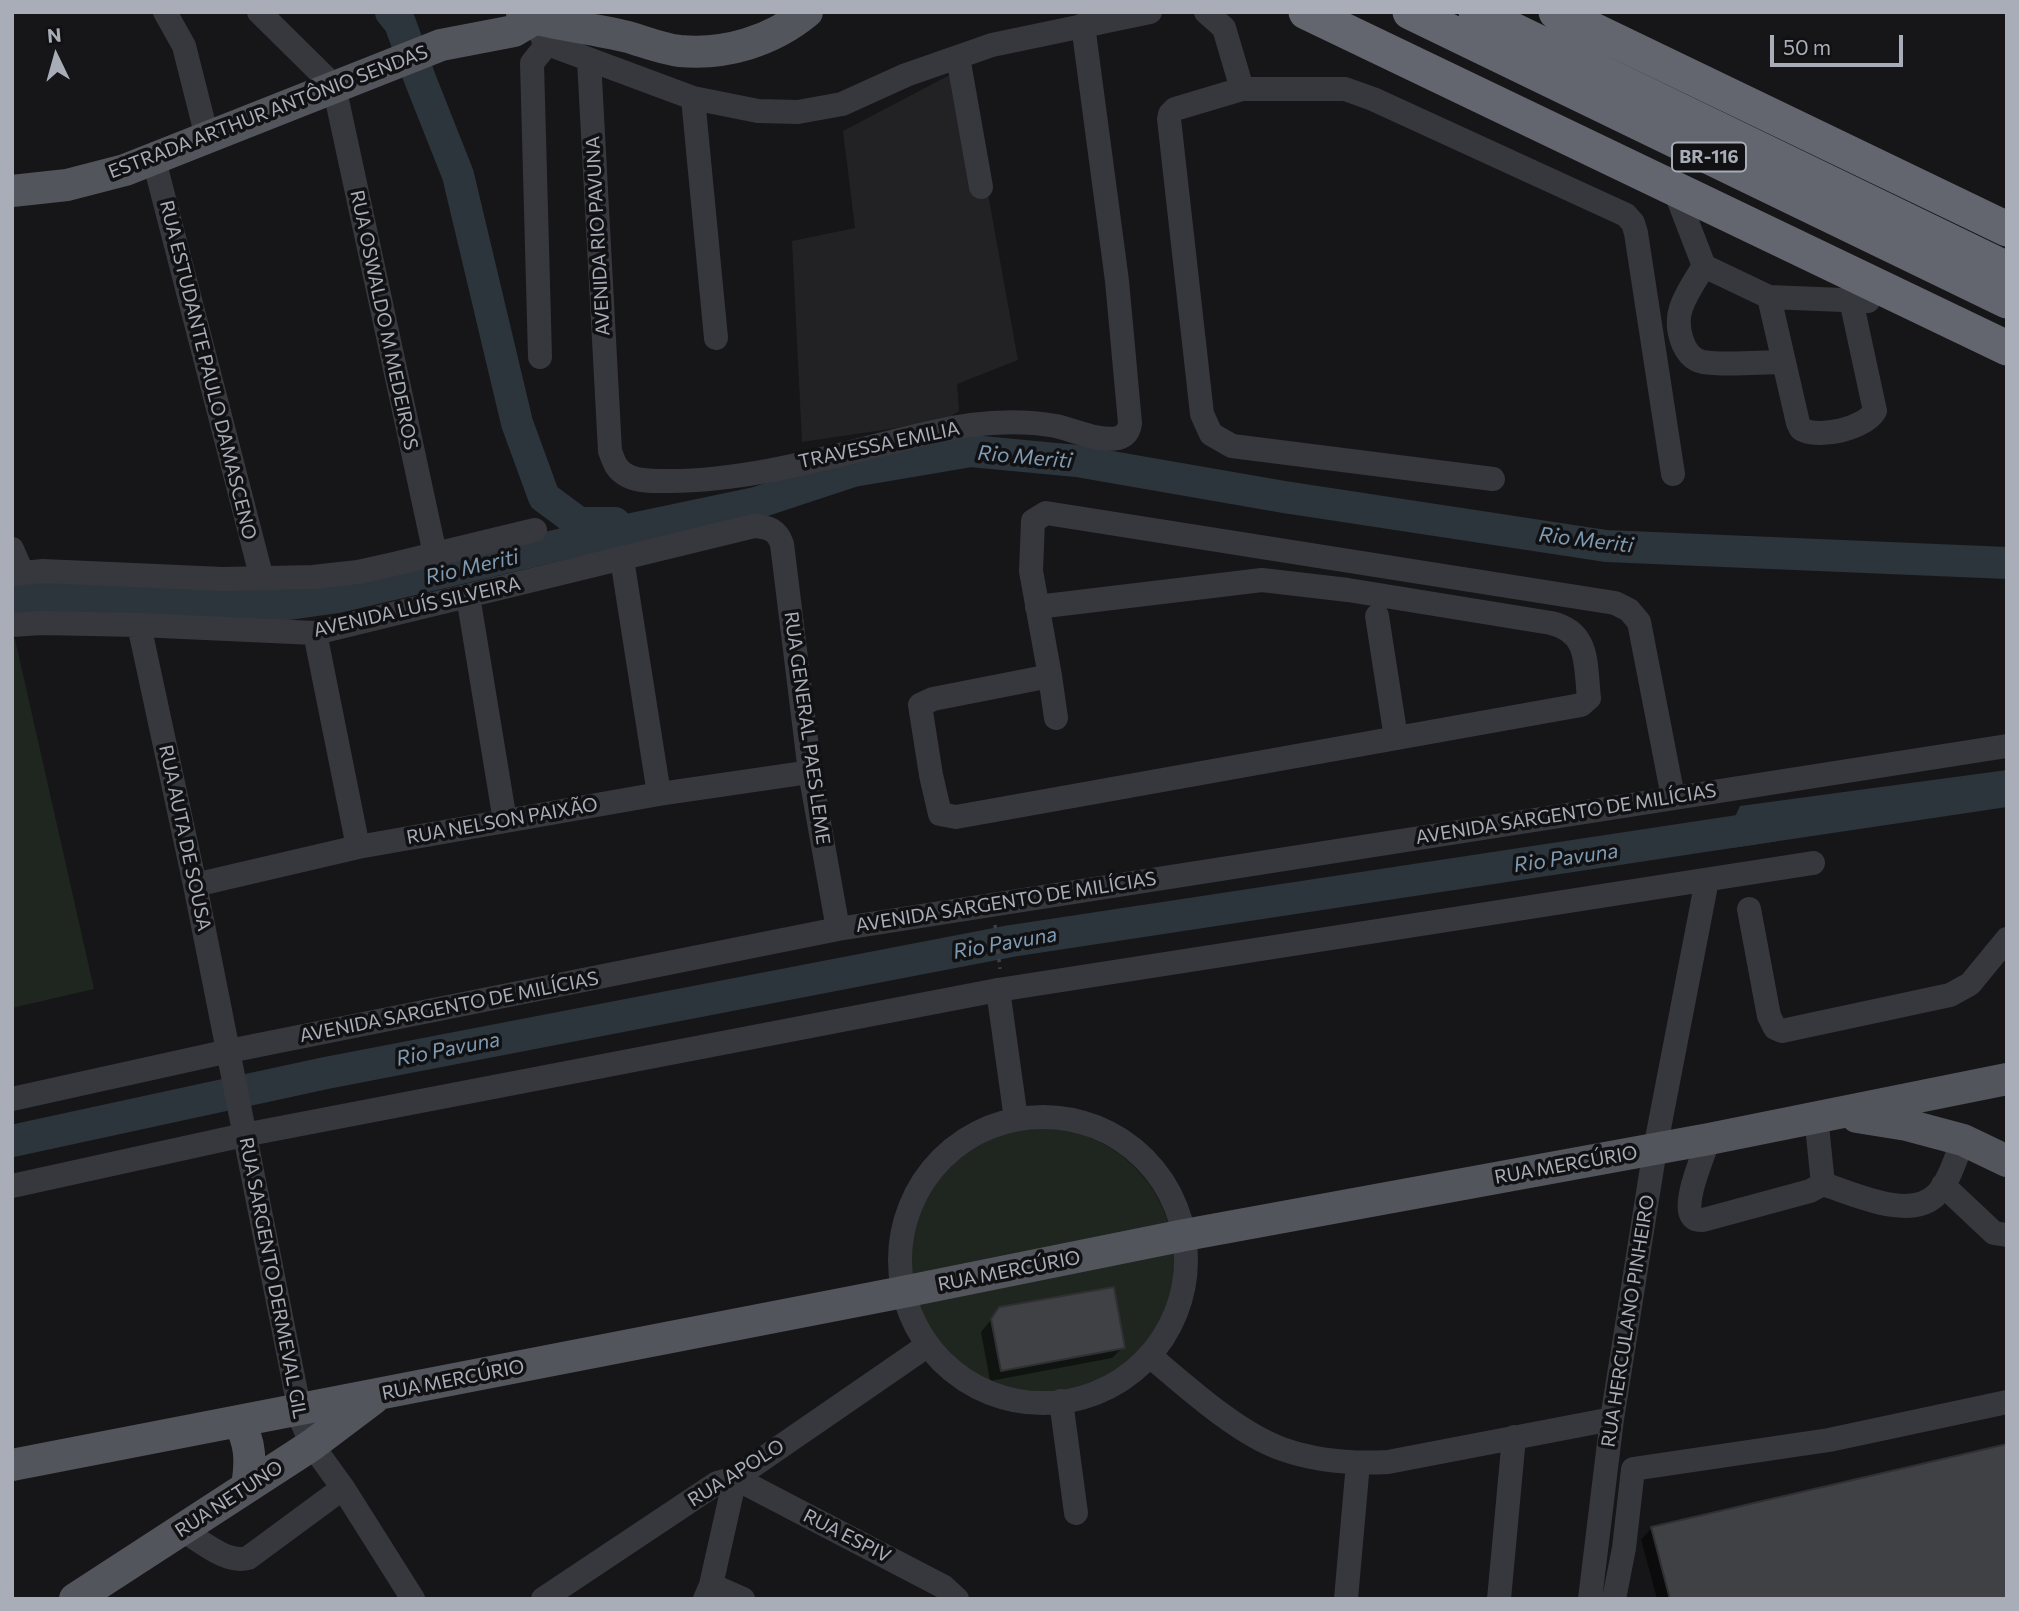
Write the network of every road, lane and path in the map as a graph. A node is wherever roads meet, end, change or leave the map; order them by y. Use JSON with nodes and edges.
{"nodes":[{"id":1,"x":165,"y":12,"type":"edge"},
{"id":2,"x":259,"y":12,"type":"edge"},
{"id":3,"x":496,"y":12,"type":"edge"},
{"id":4,"x":586,"y":12,"type":"edge"},
{"id":5,"x":807,"y":12,"type":"edge"},
{"id":6,"x":1150,"y":12,"type":"edge"},
{"id":7,"x":1206,"y":12,"type":"edge"},
{"id":8,"x":1306,"y":12,"type":"edge"},
{"id":9,"x":1348,"y":12,"type":"edge"},
{"id":10,"x":1410,"y":12,"type":"edge"},
{"id":11,"x":1476,"y":12,"type":"edge"},
{"id":12,"x":1556,"y":12,"type":"edge"},
{"id":13,"x":1594,"y":12,"type":"edge"},
{"id":14,"x":538,"y":21,"type":"edge"},
{"id":15,"x":1083,"y":25,"type":"junction"},
{"id":16,"x":628,"y":37,"type":"junction"},
{"id":17,"x":434,"y":48,"type":"junction"},
{"id":18,"x":958,"y":57,"type":"junction"},
{"id":19,"x":589,"y":60,"type":"junction"},
{"id":20,"x":1707,"y":83,"type":"junction"},
{"id":21,"x":334,"y":86,"type":"junction"},
{"id":22,"x":1241,"y":89,"type":"junction"},
{"id":23,"x":693,"y":98,"type":"junction"},
{"id":24,"x":207,"y":137,"type":"junction"},
{"id":25,"x":1612,"y":159,"type":"junction"},
{"id":26,"x":154,"y":160,"type":"junction"},
{"id":27,"x":981,"y":187,"type":"dead end"},
{"id":28,"x":1674,"y":188,"type":"junction"},
{"id":29,"x":12,"y":191,"type":"edge"},
{"id":30,"x":2007,"y":229,"type":"edge"},
{"id":31,"x":1704,"y":266,"type":"junction"},
{"id":32,"x":2007,"y":269,"type":"edge"},
{"id":33,"x":1769,"y":297,"type":"junction"},
{"id":34,"x":1851,"y":300,"type":"junction"},
{"id":35,"x":2007,"y":301,"type":"edge"},
{"id":36,"x":1914,"y":303,"type":"junction"},
{"id":37,"x":716,"y":338,"type":"dead end"},
{"id":38,"x":2007,"y":348,"type":"edge"},
{"id":39,"x":540,"y":357,"type":"dead end"},
{"id":40,"x":1784,"y":362,"type":"junction"},
{"id":41,"x":607,"y":411,"type":"joint"},
{"id":42,"x":1673,"y":474,"type":"dead end"},
{"id":43,"x":1493,"y":479,"type":"dead end"},
{"id":44,"x":772,"y":529,"type":"joint"},
{"id":45,"x":536,"y":530,"type":"dead end"},
{"id":46,"x":12,"y":549,"type":"edge"},
{"id":47,"x":435,"y":554,"type":"junction"},
{"id":48,"x":622,"y":559,"type":"junction"},
{"id":49,"x":17,"y":573,"type":"edge"},
{"id":50,"x":261,"y":579,"type":"junction"},
{"id":51,"x":468,"y":596,"type":"junction"},
{"id":52,"x":1037,"y":607,"type":"junction"},
{"id":53,"x":1377,"y":616,"type":"dead end"},
{"id":54,"x":12,"y":625,"type":"edge"},
{"id":55,"x":139,"y":625,"type":"junction"},
{"id":56,"x":315,"y":633,"type":"junction"},
{"id":57,"x":1050,"y":676,"type":"junction"},
{"id":58,"x":1056,"y":718,"type":"dead end"},
{"id":59,"x":1396,"y":738,"type":"junction"},
{"id":60,"x":2007,"y":746,"type":"edge"},
{"id":61,"x":810,"y":772,"type":"junction"},
{"id":62,"x":659,"y":794,"type":"junction"},
{"id":63,"x":1673,"y":797,"type":"junction"},
{"id":64,"x":505,"y":821,"type":"junction"},
{"id":65,"x":358,"y":847,"type":"junction"},
{"id":66,"x":1813,"y":863,"type":"dead end"},
{"id":67,"x":1707,"y":880,"type":"junction"},
{"id":68,"x":195,"y":885,"type":"junction"},
{"id":69,"x":1749,"y":909,"type":"dead end"},
{"id":70,"x":995,"y":918,"type":"dead end"},
{"id":71,"x":838,"y":929,"type":"junction"},
{"id":72,"x":2007,"y":939,"type":"edge"},
{"id":73,"x":993,"y":981,"type":"junction"},
{"id":74,"x":230,"y":1059,"type":"junction"},
{"id":75,"x":1993,"y":1081,"type":"edge"},
{"id":76,"x":12,"y":1099,"type":"edge"},
{"id":77,"x":1824,"y":1114,"type":"junction"},
{"id":78,"x":1016,"y":1119,"type":"junction"},
{"id":79,"x":243,"y":1131,"type":"junction"},
{"id":80,"x":1709,"y":1139,"type":"junction"},
{"id":81,"x":1963,"y":1140,"type":"junction"},
{"id":82,"x":1655,"y":1149,"type":"junction"},
{"id":83,"x":2007,"y":1161,"type":"edge"},
{"id":84,"x":1823,"y":1184,"type":"junction"},
{"id":85,"x":1943,"y":1185,"type":"junction"},
{"id":86,"x":12,"y":1186,"type":"edge"},
{"id":87,"x":1185,"y":1235,"type":"junction"},
{"id":88,"x":2007,"y":1235,"type":"edge"},
{"id":89,"x":903,"y":1292,"type":"junction"},
{"id":90,"x":928,"y":1345,"type":"junction"},
{"id":91,"x":1150,"y":1356,"type":"junction"},
{"id":92,"x":380,"y":1395,"type":"junction"},
{"id":93,"x":1061,"y":1401,"type":"junction"},
{"id":94,"x":2007,"y":1402,"type":"edge"},
{"id":95,"x":299,"y":1410,"type":"junction"},
{"id":96,"x":1612,"y":1419,"type":"junction"},
{"id":97,"x":238,"y":1421,"type":"junction"},
{"id":98,"x":1514,"y":1437,"type":"junction"},
{"id":99,"x":312,"y":1445,"type":"junction"},
{"id":100,"x":1358,"y":1463,"type":"junction"},
{"id":101,"x":12,"y":1465,"type":"edge"},
{"id":102,"x":735,"y":1478,"type":"junction"},
{"id":103,"x":247,"y":1486,"type":"junction"},
{"id":104,"x":343,"y":1488,"type":"junction"},
{"id":105,"x":1076,"y":1513,"type":"dead end"},
{"id":106,"x":181,"y":1529,"type":"junction"},
{"id":107,"x":708,"y":1592,"type":"edge"},
{"id":108,"x":75,"y":1599,"type":"edge"},
{"id":109,"x":413,"y":1599,"type":"edge"},
{"id":110,"x":543,"y":1599,"type":"edge"},
{"id":111,"x":743,"y":1599,"type":"edge"},
{"id":112,"x":957,"y":1599,"type":"edge"},
{"id":113,"x":1346,"y":1599,"type":"edge"},
{"id":114,"x":1499,"y":1599,"type":"edge"},
{"id":115,"x":1590,"y":1599,"type":"edge"},
{"id":116,"x":1615,"y":1599,"type":"edge"}],
"edges":[{"from":1,"to":24,"type":"street"},
{"from":2,"to":21,"type":"street"},
{"from":3,"to":17,"type":"main road","name":"ESTRADA ARTHUR ANTÔNIO SENDAS"},
{"from":4,"to":16,"type":"main road"},
{"from":5,"to":16,"type":"main road"},
{"from":6,"to":15,"type":"street"},
{"from":7,"to":22,"type":"street"},
{"from":8,"to":25,"type":"highway","number":"BR-116"},
{"from":9,"to":25,"type":"highway"},
{"from":10,"to":35,"type":"highway","number":"BR-116"},
{"from":11,"to":32,"type":"highway","number":"BR-116"},
{"from":12,"to":20,"type":"highway"},
{"from":13,"to":20,"type":"highway"},
{"from":14,"to":16,"type":"main road"},
{"from":14,"to":17,"type":"main road","name":"ESTRADA ARTHUR ANTÔNIO SENDAS"},
{"from":14,"to":19,"type":"street"},
{"from":14,"to":39,"type":"street"},
{"from":15,"to":18,"type":"street"},
{"from":15,"to":41,"type":"street","name":"TRAVESSA EMILIA"},
{"from":17,"to":21,"type":"main road","name":"ESTRADA ARTHUR ANTÔNIO SENDAS"},
{"from":18,"to":23,"type":"street"},
{"from":18,"to":27,"type":"street"},
{"from":19,"to":23,"type":"street"},
{"from":19,"to":41,"type":"street","name":"AVENIDA RIO PAVUNA"},
{"from":20,"to":30,"type":"highway"},
{"from":21,"to":24,"type":"main road","name":"ESTRADA ARTHUR ANTÔNIO SENDAS"},
{"from":21,"to":47,"type":"street","name":"RUA OSWALDO M MEDEIROS"},
{"from":22,"to":42,"type":"street"},
{"from":22,"to":43,"type":"street"},
{"from":23,"to":37,"type":"street"},
{"from":24,"to":26,"type":"main road","name":"ESTRADA ARTHUR ANTÔNIO SENDAS"},
{"from":25,"to":28,"type":"highway","number":"BR-116"},
{"from":26,"to":29,"type":"main road","name":"ESTRADA ARTHUR ANTÔNIO SENDAS"},
{"from":26,"to":50,"type":"street","name":"RUA ESTUDANTE PAULO DAMASCENO"},
{"from":28,"to":31,"type":"street"},
{"from":28,"to":36,"type":"highway","number":"BR-116"},
{"from":31,"to":33,"type":"street"},
{"from":31,"to":40,"type":"street"},
{"from":33,"to":34,"type":"street"},
{"from":33,"to":40,"type":"street"},
{"from":34,"to":36,"type":"street"},
{"from":34,"to":40,"type":"street"},
{"from":36,"to":38,"type":"highway","number":"BR-116"},
{"from":44,"to":48,"type":"street","name":"AVENIDA LUÍS SILVEIRA"},
{"from":44,"to":61,"type":"street","name":"RUA GENERAL PAES LEME"},
{"from":45,"to":47,"type":"street"},
{"from":46,"to":49,"type":"street"},
{"from":47,"to":50,"type":"street"},
{"from":48,"to":51,"type":"street","name":"AVENIDA LUÍS SILVEIRA"},
{"from":48,"to":62,"type":"street"},
{"from":49,"to":50,"type":"street"},
{"from":51,"to":56,"type":"street","name":"AVENIDA LUÍS SILVEIRA"},
{"from":51,"to":64,"type":"street"},
{"from":52,"to":57,"type":"street"},
{"from":52,"to":59,"type":"street"},
{"from":52,"to":63,"type":"street"},
{"from":53,"to":59,"type":"street"},
{"from":54,"to":55,"type":"street","name":"AVENIDA LUÍS SILVEIRA"},
{"from":55,"to":56,"type":"street","name":"AVENIDA LUÍS SILVEIRA"},
{"from":55,"to":68,"type":"street","name":"RUA AUTA DE SOUSA"},
{"from":56,"to":65,"type":"street"},
{"from":57,"to":58,"type":"street"},
{"from":57,"to":59,"type":"street"},
{"from":60,"to":63,"type":"street","name":"AVENIDA SARGENTO DE MILÍCIAS"},
{"from":61,"to":62,"type":"street","name":"RUA NELSON PAIXÃO"},
{"from":61,"to":71,"type":"street","name":"RUA GENERAL PAES LEME"},
{"from":62,"to":64,"type":"street","name":"RUA NELSON PAIXÃO"},
{"from":63,"to":71,"type":"street","name":"AVENIDA SARGENTO DE MILÍCIAS"},
{"from":64,"to":65,"type":"street","name":"RUA NELSON PAIXÃO"},
{"from":65,"to":68,"type":"street","name":"RUA NELSON PAIXÃO"},
{"from":66,"to":67,"type":"street"},
{"from":67,"to":73,"type":"street"},
{"from":67,"to":82,"type":"street","name":"RUA HERCULANO PINHEIRO"},
{"from":68,"to":74,"type":"street","name":"RUA AUTA DE SOUSA"},
{"from":69,"to":72,"type":"street"},
{"from":70,"to":73,"type":"path"},
{"from":71,"to":74,"type":"street","name":"AVENIDA SARGENTO DE MILÍCIAS"},
{"from":73,"to":78,"type":"street"},
{"from":73,"to":79,"type":"street"},
{"from":74,"to":76,"type":"street","name":"AVENIDA SARGENTO DE MILÍCIAS"},
{"from":74,"to":79,"type":"street","name":"RUA SARGENTO DERMEVAL GIL"},
{"from":75,"to":77,"type":"main road","name":"RUA MERCÚRIO"},
{"from":75,"to":81,"type":"main road"},
{"from":77,"to":80,"type":"main road","name":"RUA MERCÚRIO"},
{"from":77,"to":81,"type":"main road"},
{"from":77,"to":84,"type":"street"},
{"from":78,"to":87,"type":"street"},
{"from":78,"to":89,"type":"street"},
{"from":79,"to":86,"type":"street"},
{"from":79,"to":95,"type":"street","name":"RUA SARGENTO DERMEVAL GIL"},
{"from":80,"to":82,"type":"main road","name":"RUA MERCÚRIO"},
{"from":80,"to":84,"type":"street"},
{"from":81,"to":83,"type":"main road"},
{"from":81,"to":85,"type":"street"},
{"from":82,"to":87,"type":"main road","name":"RUA MERCÚRIO"},
{"from":82,"to":96,"type":"street","name":"RUA HERCULANO PINHEIRO"},
{"from":84,"to":85,"type":"street"},
{"from":85,"to":88,"type":"street"},
{"from":87,"to":89,"type":"main road","name":"RUA MERCÚRIO"},
{"from":87,"to":91,"type":"street"},
{"from":89,"to":90,"type":"street"},
{"from":89,"to":92,"type":"main road","name":"RUA MERCÚRIO"},
{"from":90,"to":93,"type":"street"},
{"from":90,"to":102,"type":"street","name":"RUA APOLO"},
{"from":91,"to":93,"type":"street"},
{"from":91,"to":100,"type":"street"},
{"from":92,"to":95,"type":"main road","name":"RUA MERCÚRIO"},
{"from":92,"to":99,"type":"main road","name":"RUA NETUNO"},
{"from":93,"to":105,"type":"street"},
{"from":94,"to":116,"type":"street"},
{"from":95,"to":97,"type":"main road","name":"RUA MERCÚRIO"},
{"from":95,"to":99,"type":"street","name":"RUA SARGENTO DERMEVAL GIL"},
{"from":96,"to":98,"type":"street"},
{"from":96,"to":115,"type":"street","name":"RUA HERCULANO PINHEIRO"},
{"from":97,"to":101,"type":"main road","name":"RUA MERCÚRIO"},
{"from":97,"to":103,"type":"main road"},
{"from":98,"to":100,"type":"street"},
{"from":98,"to":114,"type":"street"},
{"from":99,"to":103,"type":"main road","name":"RUA NETUNO"},
{"from":99,"to":104,"type":"street","name":"RUA SARGENTO DERMEVAL GIL"},
{"from":100,"to":113,"type":"street"},
{"from":102,"to":107,"type":"street"},
{"from":102,"to":110,"type":"street","name":"RUA APOLO"},
{"from":102,"to":112,"type":"street","name":"RUA ESPIV"},
{"from":103,"to":106,"type":"main road","name":"RUA NETUNO"},
{"from":104,"to":106,"type":"street"},
{"from":104,"to":109,"type":"street","name":"RUA SARGENTO DERMEVAL GIL"},
{"from":106,"to":108,"type":"main road","name":"RUA NETUNO"},
{"from":107,"to":111,"type":"street"}]}
